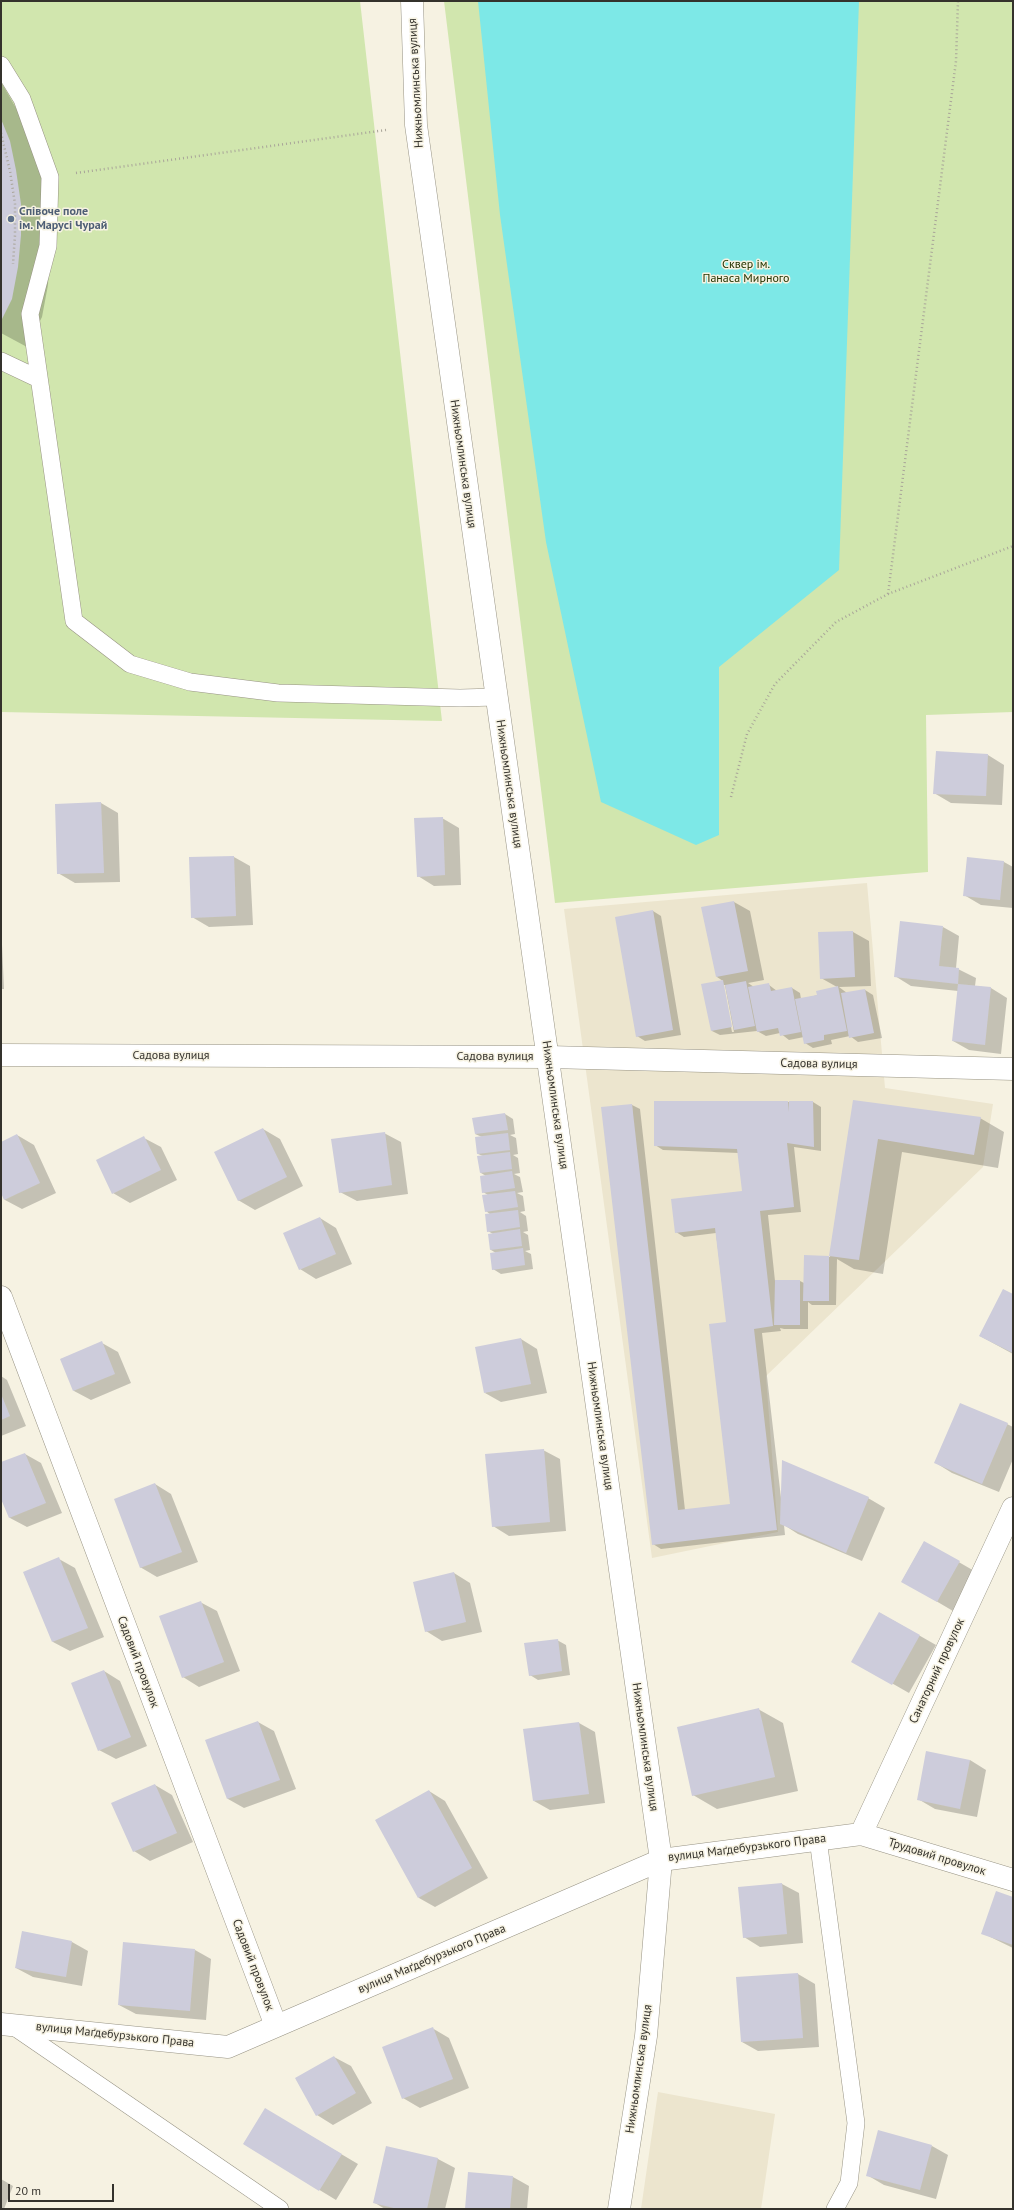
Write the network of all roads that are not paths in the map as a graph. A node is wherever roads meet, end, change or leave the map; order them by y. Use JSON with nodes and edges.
{"nodes":[{"id":1,"x":412,"y":1,"type":"edge"},
{"id":2,"x":1,"y":65,"type":"edge"},
{"id":3,"x":1,"y":361,"type":"edge"},
{"id":4,"x":39,"y":379,"type":"junction"},
{"id":5,"x":496,"y":697,"type":"junction"},
{"id":6,"x":1,"y":1055,"type":"edge"},
{"id":7,"x":548,"y":1057,"type":"junction"},
{"id":8,"x":1013,"y":1069,"type":"edge"},
{"id":9,"x":1,"y":1297,"type":"edge"},
{"id":10,"x":1013,"y":1508,"type":"edge"},
{"id":11,"x":861,"y":1834,"type":"junction"},
{"id":12,"x":818,"y":1839,"type":"junction"},
{"id":13,"x":661,"y":1860,"type":"junction"},
{"id":14,"x":1013,"y":1880,"type":"edge"},
{"id":15,"x":6,"y":2024,"type":"edge"},
{"id":16,"x":276,"y":2026,"type":"junction"},
{"id":17,"x":280,"y":2209,"type":"edge"},
{"id":18,"x":619,"y":2209,"type":"edge"},
{"id":19,"x":835,"y":2209,"type":"edge"}],
"edges":[{"from":1,"to":5,"type":"street","name":"Нижньомлинська вулиця"},
{"from":2,"to":4,"type":"lane"},
{"from":3,"to":4,"type":"lane"},
{"from":4,"to":5,"type":"lane"},
{"from":5,"to":7,"type":"street","name":"Нижньомлинська вулиця"},
{"from":6,"to":7,"type":"street","name":"Садова вулиця"},
{"from":7,"to":8,"type":"street","name":"Садова вулиця"},
{"from":7,"to":13,"type":"street","name":"Нижньомлинська вулиця"},
{"from":9,"to":16,"type":"street","name":"Садовий провулок"},
{"from":10,"to":11,"type":"street","name":"Санаторний провулок"},
{"from":11,"to":12,"type":"street","name":"вулиця Маґдебурзького Права"},
{"from":11,"to":14,"type":"street","name":"Трудовий провулок"},
{"from":12,"to":13,"type":"street","name":"вулиця Маґдебурзького Права"},
{"from":12,"to":19,"type":"lane"},
{"from":13,"to":16,"type":"street","name":"вулиця Маґдебурзького Права"},
{"from":13,"to":18,"type":"street","name":"Нижньомлинська вулиця"},
{"from":15,"to":16,"type":"street","name":"вулиця Маґдебурзького Права"},
{"from":15,"to":17,"type":"lane"}]}
